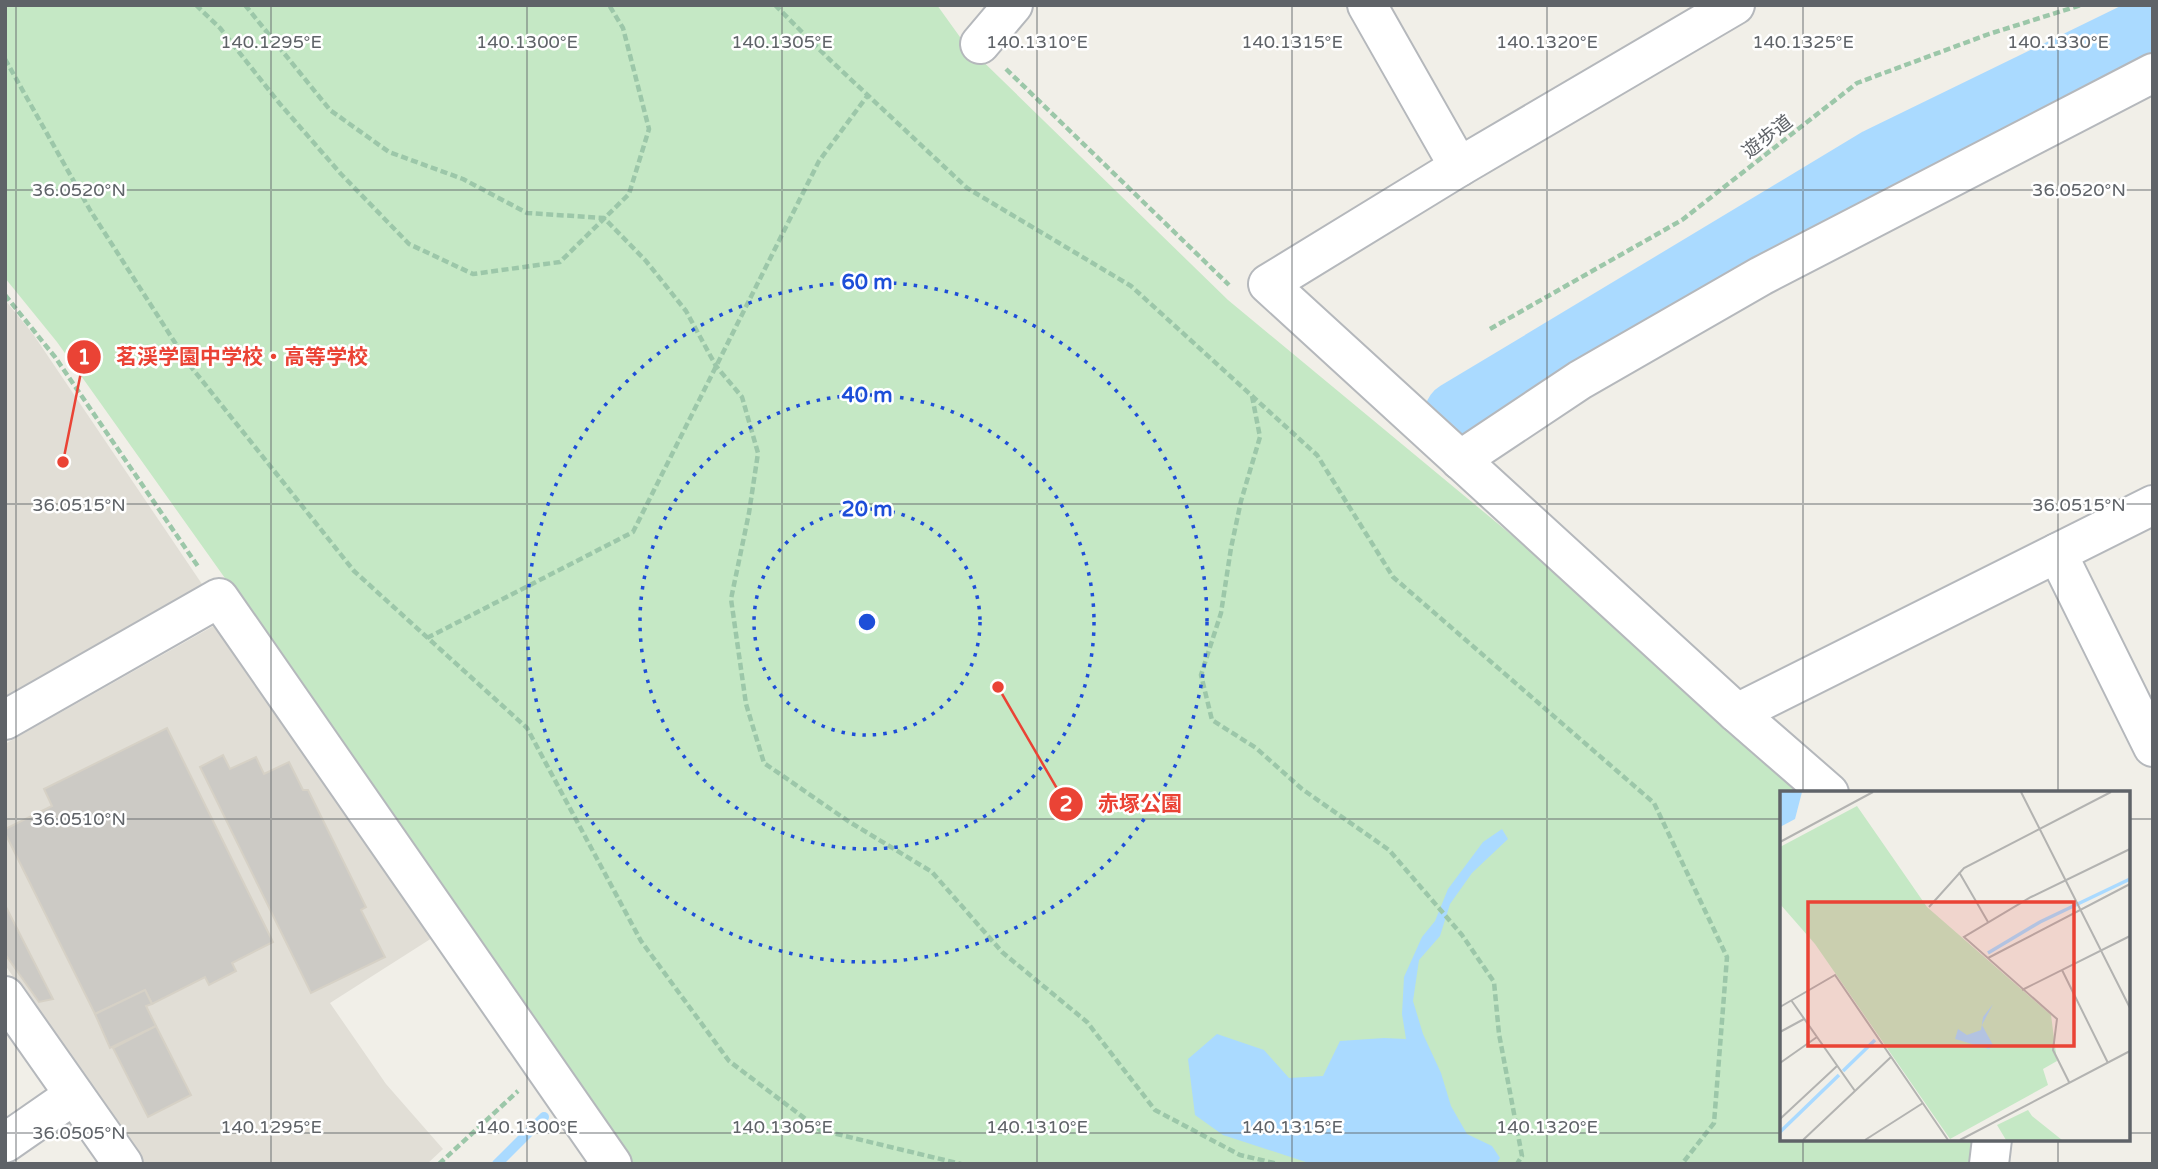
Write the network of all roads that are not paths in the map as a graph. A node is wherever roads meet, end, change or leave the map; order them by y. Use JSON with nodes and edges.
{"nodes":[{"id":1,"x":1013,"y":5,"type":"edge"},
{"id":2,"x":1367,"y":5,"type":"edge"},
{"id":3,"x":1735,"y":5,"type":"edge"},
{"id":4,"x":980,"y":44,"type":"road end"},
{"id":5,"x":2153,"y":74,"type":"edge"},
{"id":6,"x":1459,"y":167,"type":"junction"},
{"id":7,"x":1460,"y":460,"type":"junction"},
{"id":8,"x":2153,"y":505,"type":"edge"},
{"id":9,"x":2057,"y":553,"type":"junction"},
{"id":10,"x":1737,"y":713,"type":"junction"},
{"id":11,"x":5,"y":720,"type":"edge"},
{"id":12,"x":2153,"y":747,"type":"edge"},
{"id":13,"x":1827,"y":791,"type":"edge"},
{"id":14,"x":5,"y":996,"type":"edge"},
{"id":15,"x":74,"y":1095,"type":"junction"},
{"id":16,"x":1992,"y":1141,"type":"edge"},
{"id":17,"x":5,"y":1143,"type":"edge"},
{"id":18,"x":122,"y":1164,"type":"edge"},
{"id":19,"x":612,"y":1164,"type":"edge"},
{"id":20,"x":1989,"y":1164,"type":"edge"}],
"edges":[{"from":1,"to":4,"type":"street"},
{"from":2,"to":6,"type":"street"},
{"from":3,"to":6,"type":"street"},
{"from":5,"to":7,"type":"street"},
{"from":6,"to":7,"type":"street"},
{"from":7,"to":10,"type":"street"},
{"from":8,"to":9,"type":"street"},
{"from":9,"to":10,"type":"street"},
{"from":9,"to":12,"type":"street"},
{"from":10,"to":13,"type":"street"},
{"from":11,"to":19,"type":"street"},
{"from":14,"to":15,"type":"street"},
{"from":15,"to":17,"type":"street"},
{"from":15,"to":18,"type":"street"},
{"from":16,"to":20,"type":"street"}]}
